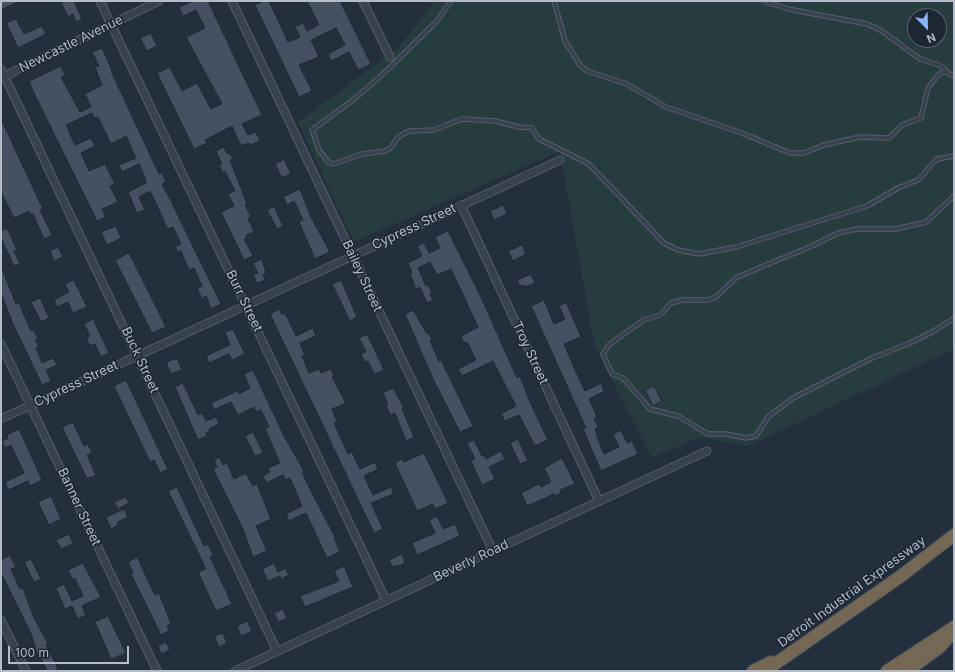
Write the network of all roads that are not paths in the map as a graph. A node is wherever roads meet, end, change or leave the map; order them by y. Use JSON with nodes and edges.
{"nodes":[{"id":1,"x":100,"y":1,"type":"edge"},
{"id":2,"x":159,"y":1,"type":"edge"},
{"id":3,"x":232,"y":1,"type":"edge"},
{"id":4,"x":362,"y":1,"type":"edge"},
{"id":5,"x":451,"y":1,"type":"edge"},
{"id":6,"x":554,"y":1,"type":"edge"},
{"id":7,"x":764,"y":1,"type":"edge"},
{"id":8,"x":112,"y":24,"type":"junction"},
{"id":9,"x":390,"y":58,"type":"dead end"},
{"id":10,"x":1,"y":69,"type":"edge"},
{"id":11,"x":950,"y":73,"type":"junction"},
{"id":12,"x":5,"y":76,"type":"junction"},
{"id":13,"x":954,"y":76,"type":"edge"},
{"id":14,"x":954,"y":156,"type":"edge"},
{"id":15,"x":560,"y":160,"type":"dead end"},
{"id":16,"x":954,"y":196,"type":"edge"},
{"id":17,"x":461,"y":205,"type":"junction"},
{"id":18,"x":353,"y":255,"type":"junction"},
{"id":19,"x":246,"y":305,"type":"junction"},
{"id":20,"x":954,"y":318,"type":"edge"},
{"id":21,"x":1,"y":344,"type":"edge"},
{"id":22,"x":138,"y":356,"type":"junction"},
{"id":23,"x":31,"y":406,"type":"junction"},
{"id":24,"x":1,"y":419,"type":"edge"},
{"id":25,"x":707,"y":451,"type":"dead end"},
{"id":26,"x":599,"y":501,"type":"junction"},
{"id":27,"x":954,"y":535,"type":"edge"},
{"id":28,"x":493,"y":551,"type":"junction"},
{"id":29,"x":386,"y":600,"type":"junction"},
{"id":30,"x":1,"y":620,"type":"edge"},
{"id":31,"x":954,"y":627,"type":"edge"},
{"id":32,"x":954,"y":631,"type":"edge"},
{"id":33,"x":797,"y":650,"type":"junction"},
{"id":34,"x":277,"y":651,"type":"junction"},
{"id":35,"x":26,"y":671,"type":"edge"},
{"id":36,"x":156,"y":671,"type":"edge"},
{"id":37,"x":235,"y":671,"type":"edge"},
{"id":38,"x":753,"y":671,"type":"edge"},
{"id":39,"x":765,"y":671,"type":"edge"},
{"id":40,"x":887,"y":671,"type":"edge"},
{"id":41,"x":907,"y":671,"type":"edge"}],
"edges":[{"from":1,"to":8,"type":"street","name":"Burr Street"},
{"from":2,"to":8,"type":"street","name":"Newcastle Avenue"},
{"from":3,"to":18,"type":"street","name":"Bailey Street"},
{"from":4,"to":9,"type":"street"},
{"from":5,"to":14,"type":"lane"},
{"from":6,"to":11,"type":"lane"},
{"from":7,"to":11,"type":"lane"},
{"from":8,"to":12,"type":"street","name":"Newcastle Avenue"},
{"from":8,"to":19,"type":"street","name":"Burr Street"},
{"from":10,"to":12,"type":"street","name":"Buck Street"},
{"from":11,"to":13,"type":"lane"},
{"from":12,"to":22,"type":"street","name":"Buck Street"},
{"from":15,"to":17,"type":"street","name":"Cypress Street"},
{"from":16,"to":20,"type":"lane"},
{"from":17,"to":18,"type":"street","name":"Cypress Street"},
{"from":17,"to":26,"type":"street","name":"Troy Street"},
{"from":18,"to":19,"type":"street","name":"Cypress Street"},
{"from":18,"to":28,"type":"street","name":"Bailey Street"},
{"from":19,"to":22,"type":"street","name":"Cypress Street"},
{"from":19,"to":29,"type":"street","name":"Burr Street"},
{"from":21,"to":23,"type":"street","name":"Banner Street"},
{"from":22,"to":23,"type":"street","name":"Cypress Street"},
{"from":22,"to":34,"type":"street","name":"Buck Street"},
{"from":23,"to":24,"type":"street","name":"Cypress Street"},
{"from":23,"to":36,"type":"street","name":"Banner Street"},
{"from":25,"to":26,"type":"street","name":"Beverly Road"},
{"from":26,"to":28,"type":"street","name":"Beverly Road"},
{"from":27,"to":33,"type":"highway","name":"Detroit Industrial Expressway"},
{"from":28,"to":29,"type":"street","name":"Beverly Road"},
{"from":29,"to":34,"type":"street","name":"Beverly Road"},
{"from":30,"to":35,"type":"street"},
{"from":31,"to":40,"type":"highway"},
{"from":32,"to":41,"type":"highway"},
{"from":33,"to":38,"type":"highway"},
{"from":33,"to":39,"type":"highway","name":"Detroit Industrial Expressway"},
{"from":34,"to":37,"type":"street","name":"Beverly Road"}]}
